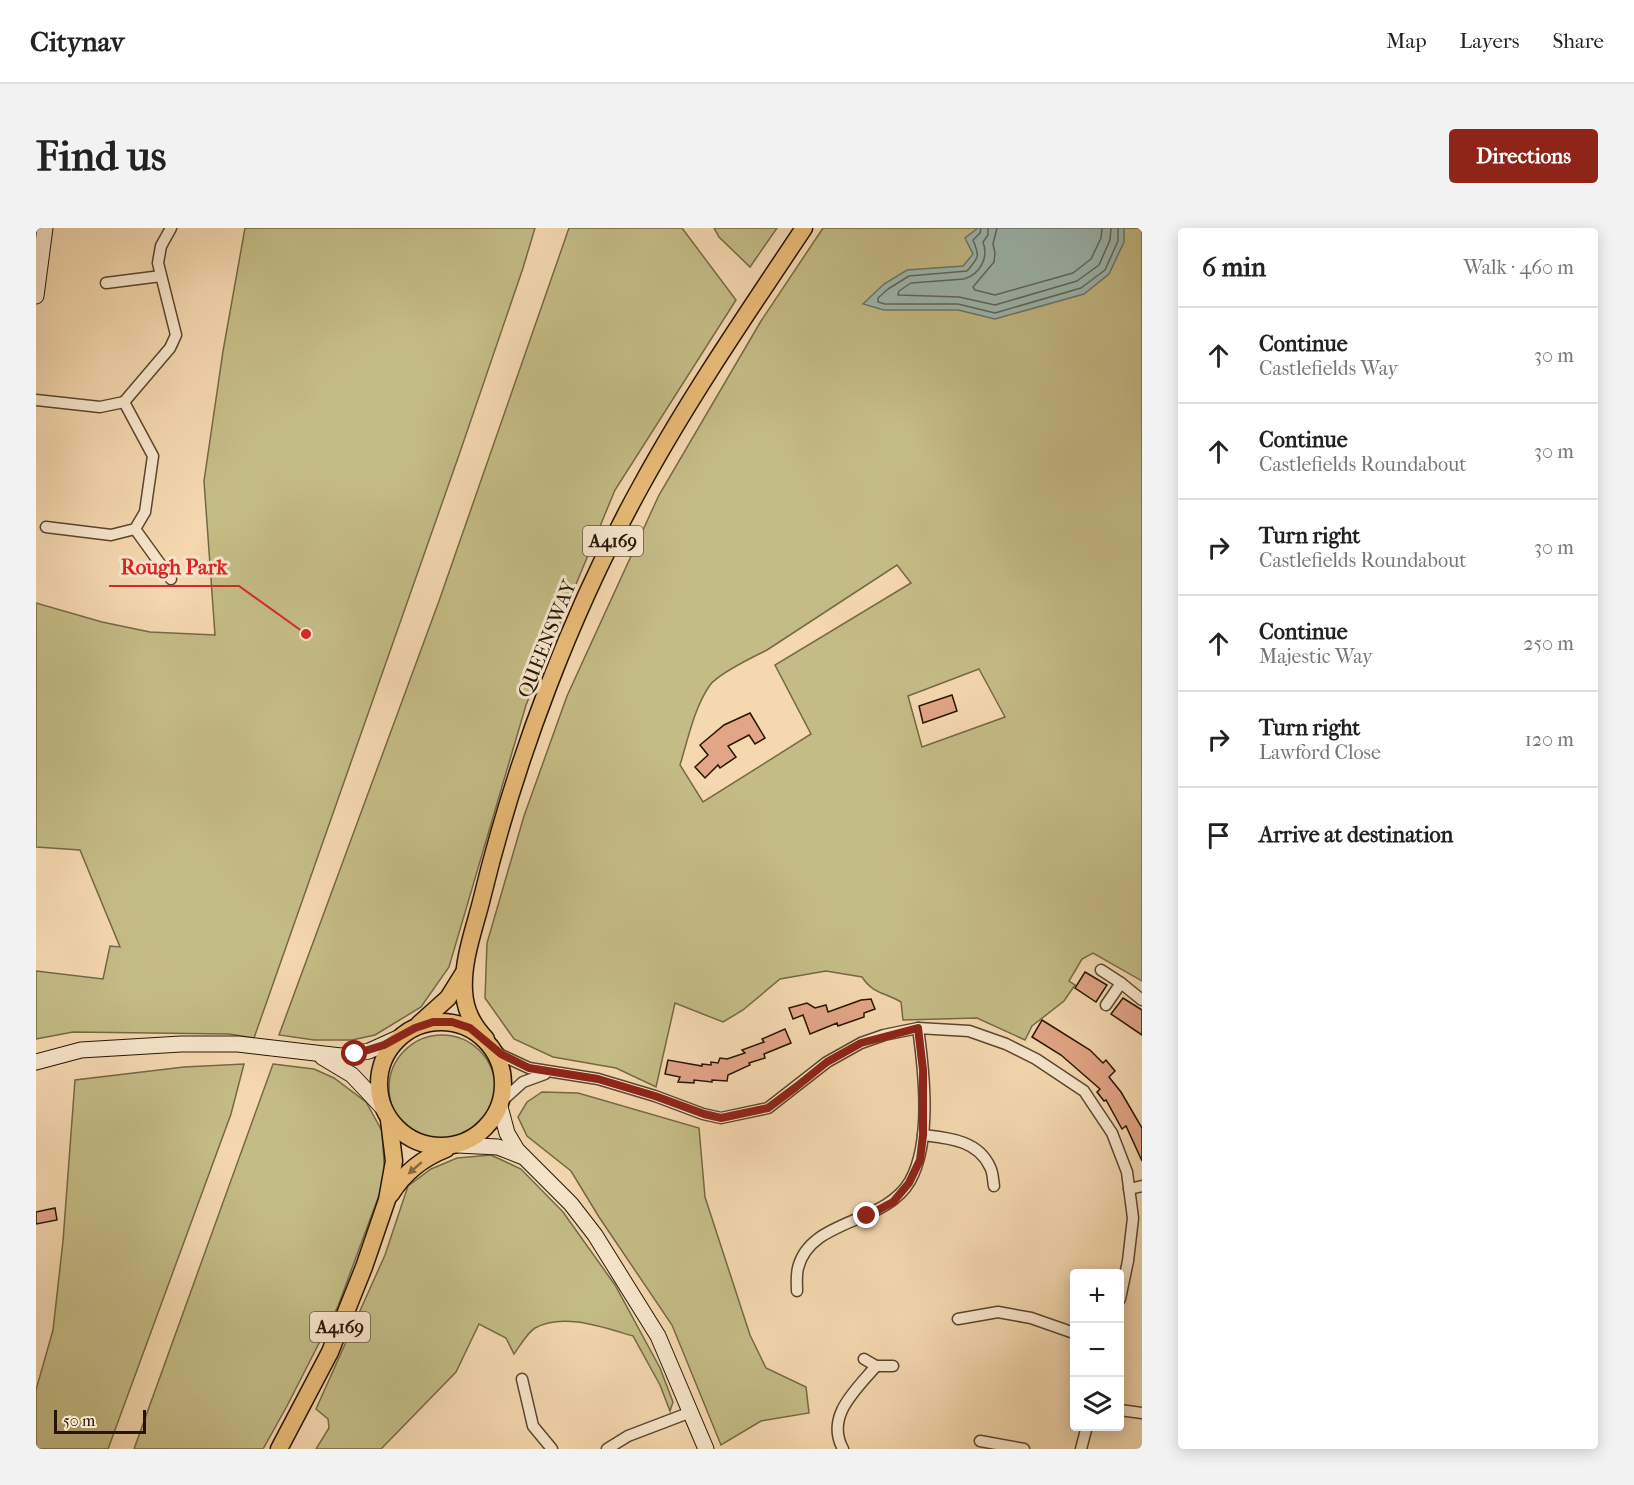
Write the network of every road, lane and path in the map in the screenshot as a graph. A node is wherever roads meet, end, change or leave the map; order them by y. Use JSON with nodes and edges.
{"nodes":[{"id":1,"x":45,"y":228,"type":"edge"},
{"id":2,"x":171,"y":228,"type":"edge"},
{"id":3,"x":804,"y":228,"type":"edge"},
{"id":4,"x":161,"y":276,"type":"junction"},
{"id":5,"x":106,"y":282,"type":"dead end"},
{"id":6,"x":36,"y":296,"type":"edge"},
{"id":7,"x":36,"y":400,"type":"edge"},
{"id":8,"x":124,"y":402,"type":"junction"},
{"id":9,"x":46,"y":527,"type":"dead end"},
{"id":10,"x":135,"y":529,"type":"junction"},
{"id":11,"x":171,"y":579,"type":"dead end"},
{"id":12,"x":1101,"y":970,"type":"dead end"},
{"id":13,"x":465,"y":971,"type":"junction"},
{"id":14,"x":1121,"y":983,"type":"junction"},
{"id":15,"x":1142,"y":1000,"type":"edge"},
{"id":16,"x":1106,"y":1005,"type":"dead end"},
{"id":17,"x":415,"y":1028,"type":"junction"},
{"id":18,"x":918,"y":1028,"type":"junction"},
{"id":19,"x":400,"y":1037,"type":"junction"},
{"id":20,"x":489,"y":1044,"type":"junction"},
{"id":21,"x":310,"y":1053,"type":"junction"},
{"id":22,"x":36,"y":1062,"type":"edge"},
{"id":23,"x":558,"y":1073,"type":"junction"},
{"id":24,"x":501,"y":1104,"type":"junction"},
{"id":25,"x":386,"y":1114,"type":"junction"},
{"id":26,"x":923,"y":1135,"type":"junction"},
{"id":27,"x":455,"y":1146,"type":"junction"},
{"id":28,"x":524,"y":1157,"type":"junction"},
{"id":29,"x":994,"y":1186,"type":"dead end"},
{"id":30,"x":1142,"y":1186,"type":"edge"},
{"id":31,"x":1129,"y":1189,"type":"junction"},
{"id":32,"x":387,"y":1200,"type":"junction"},
{"id":33,"x":1124,"y":1278,"type":"edge"},
{"id":34,"x":797,"y":1291,"type":"dead end"},
{"id":35,"x":958,"y":1319,"type":"dead end"},
{"id":36,"x":1070,"y":1332,"type":"edge"},
{"id":37,"x":864,"y":1359,"type":"dead end"},
{"id":38,"x":876,"y":1366,"type":"junction"},
{"id":39,"x":893,"y":1366,"type":"dead end"},
{"id":40,"x":522,"y":1379,"type":"dead end"},
{"id":41,"x":1124,"y":1411,"type":"edge"},
{"id":42,"x":691,"y":1412,"type":"junction"},
{"id":43,"x":1142,"y":1413,"type":"edge"},
{"id":44,"x":1086,"y":1431,"type":"edge"},
{"id":45,"x":980,"y":1441,"type":"dead end"},
{"id":46,"x":279,"y":1449,"type":"edge"},
{"id":47,"x":552,"y":1449,"type":"edge"},
{"id":48,"x":607,"y":1449,"type":"edge"},
{"id":49,"x":705,"y":1449,"type":"edge"},
{"id":50,"x":843,"y":1449,"type":"edge"},
{"id":51,"x":1024,"y":1449,"type":"edge"},
{"id":52,"x":1081,"y":1449,"type":"edge"}],
"edges":[{"from":1,"to":6,"type":"main road"},
{"from":2,"to":4,"type":"street"},
{"from":3,"to":13,"type":"main road","name":"QUEENSWAY","number":"A4169"},
{"from":4,"to":5,"type":"street"},
{"from":4,"to":8,"type":"street"},
{"from":7,"to":8,"type":"street"},
{"from":8,"to":10,"type":"street"},
{"from":9,"to":10,"type":"street"},
{"from":10,"to":11,"type":"street"},
{"from":12,"to":14,"type":"street"},
{"from":13,"to":17,"type":"main road","name":"QUEENSWAY","number":"A4169"},
{"from":13,"to":20,"type":"main road","name":"QUEENSWAY","number":"A4169"},
{"from":14,"to":15,"type":"street"},
{"from":14,"to":16,"type":"street"},
{"from":17,"to":19,"type":"main road"},
{"from":17,"to":20,"type":"main road"},
{"from":18,"to":23,"type":"street"},
{"from":18,"to":26,"type":"street"},
{"from":18,"to":31,"type":"street"},
{"from":19,"to":21,"type":"main road"},
{"from":19,"to":25,"type":"main road"},
{"from":20,"to":23,"type":"street"},
{"from":20,"to":24,"type":"main road"},
{"from":21,"to":22,"type":"main road"},
{"from":21,"to":25,"type":"main road"},
{"from":23,"to":24,"type":"street"},
{"from":24,"to":27,"type":"main road"},
{"from":24,"to":28,"type":"main road"},
{"from":25,"to":27,"type":"main road"},
{"from":25,"to":32,"type":"main road","number":"A4169"},
{"from":26,"to":29,"type":"street"},
{"from":26,"to":34,"type":"street"},
{"from":27,"to":28,"type":"main road"},
{"from":27,"to":32,"type":"main road","number":"A4169","one_way":true},
{"from":28,"to":42,"type":"main road"},
{"from":30,"to":31,"type":"street"},
{"from":31,"to":33,"type":"street"},
{"from":32,"to":46,"type":"main road","number":"A4169"},
{"from":35,"to":36,"type":"street"},
{"from":37,"to":38,"type":"street"},
{"from":38,"to":39,"type":"street"},
{"from":38,"to":50,"type":"street"},
{"from":40,"to":47,"type":"street"},
{"from":41,"to":43,"type":"street"},
{"from":42,"to":48,"type":"street"},
{"from":42,"to":49,"type":"main road"},
{"from":44,"to":52,"type":"street"},
{"from":45,"to":51,"type":"street"}]}
